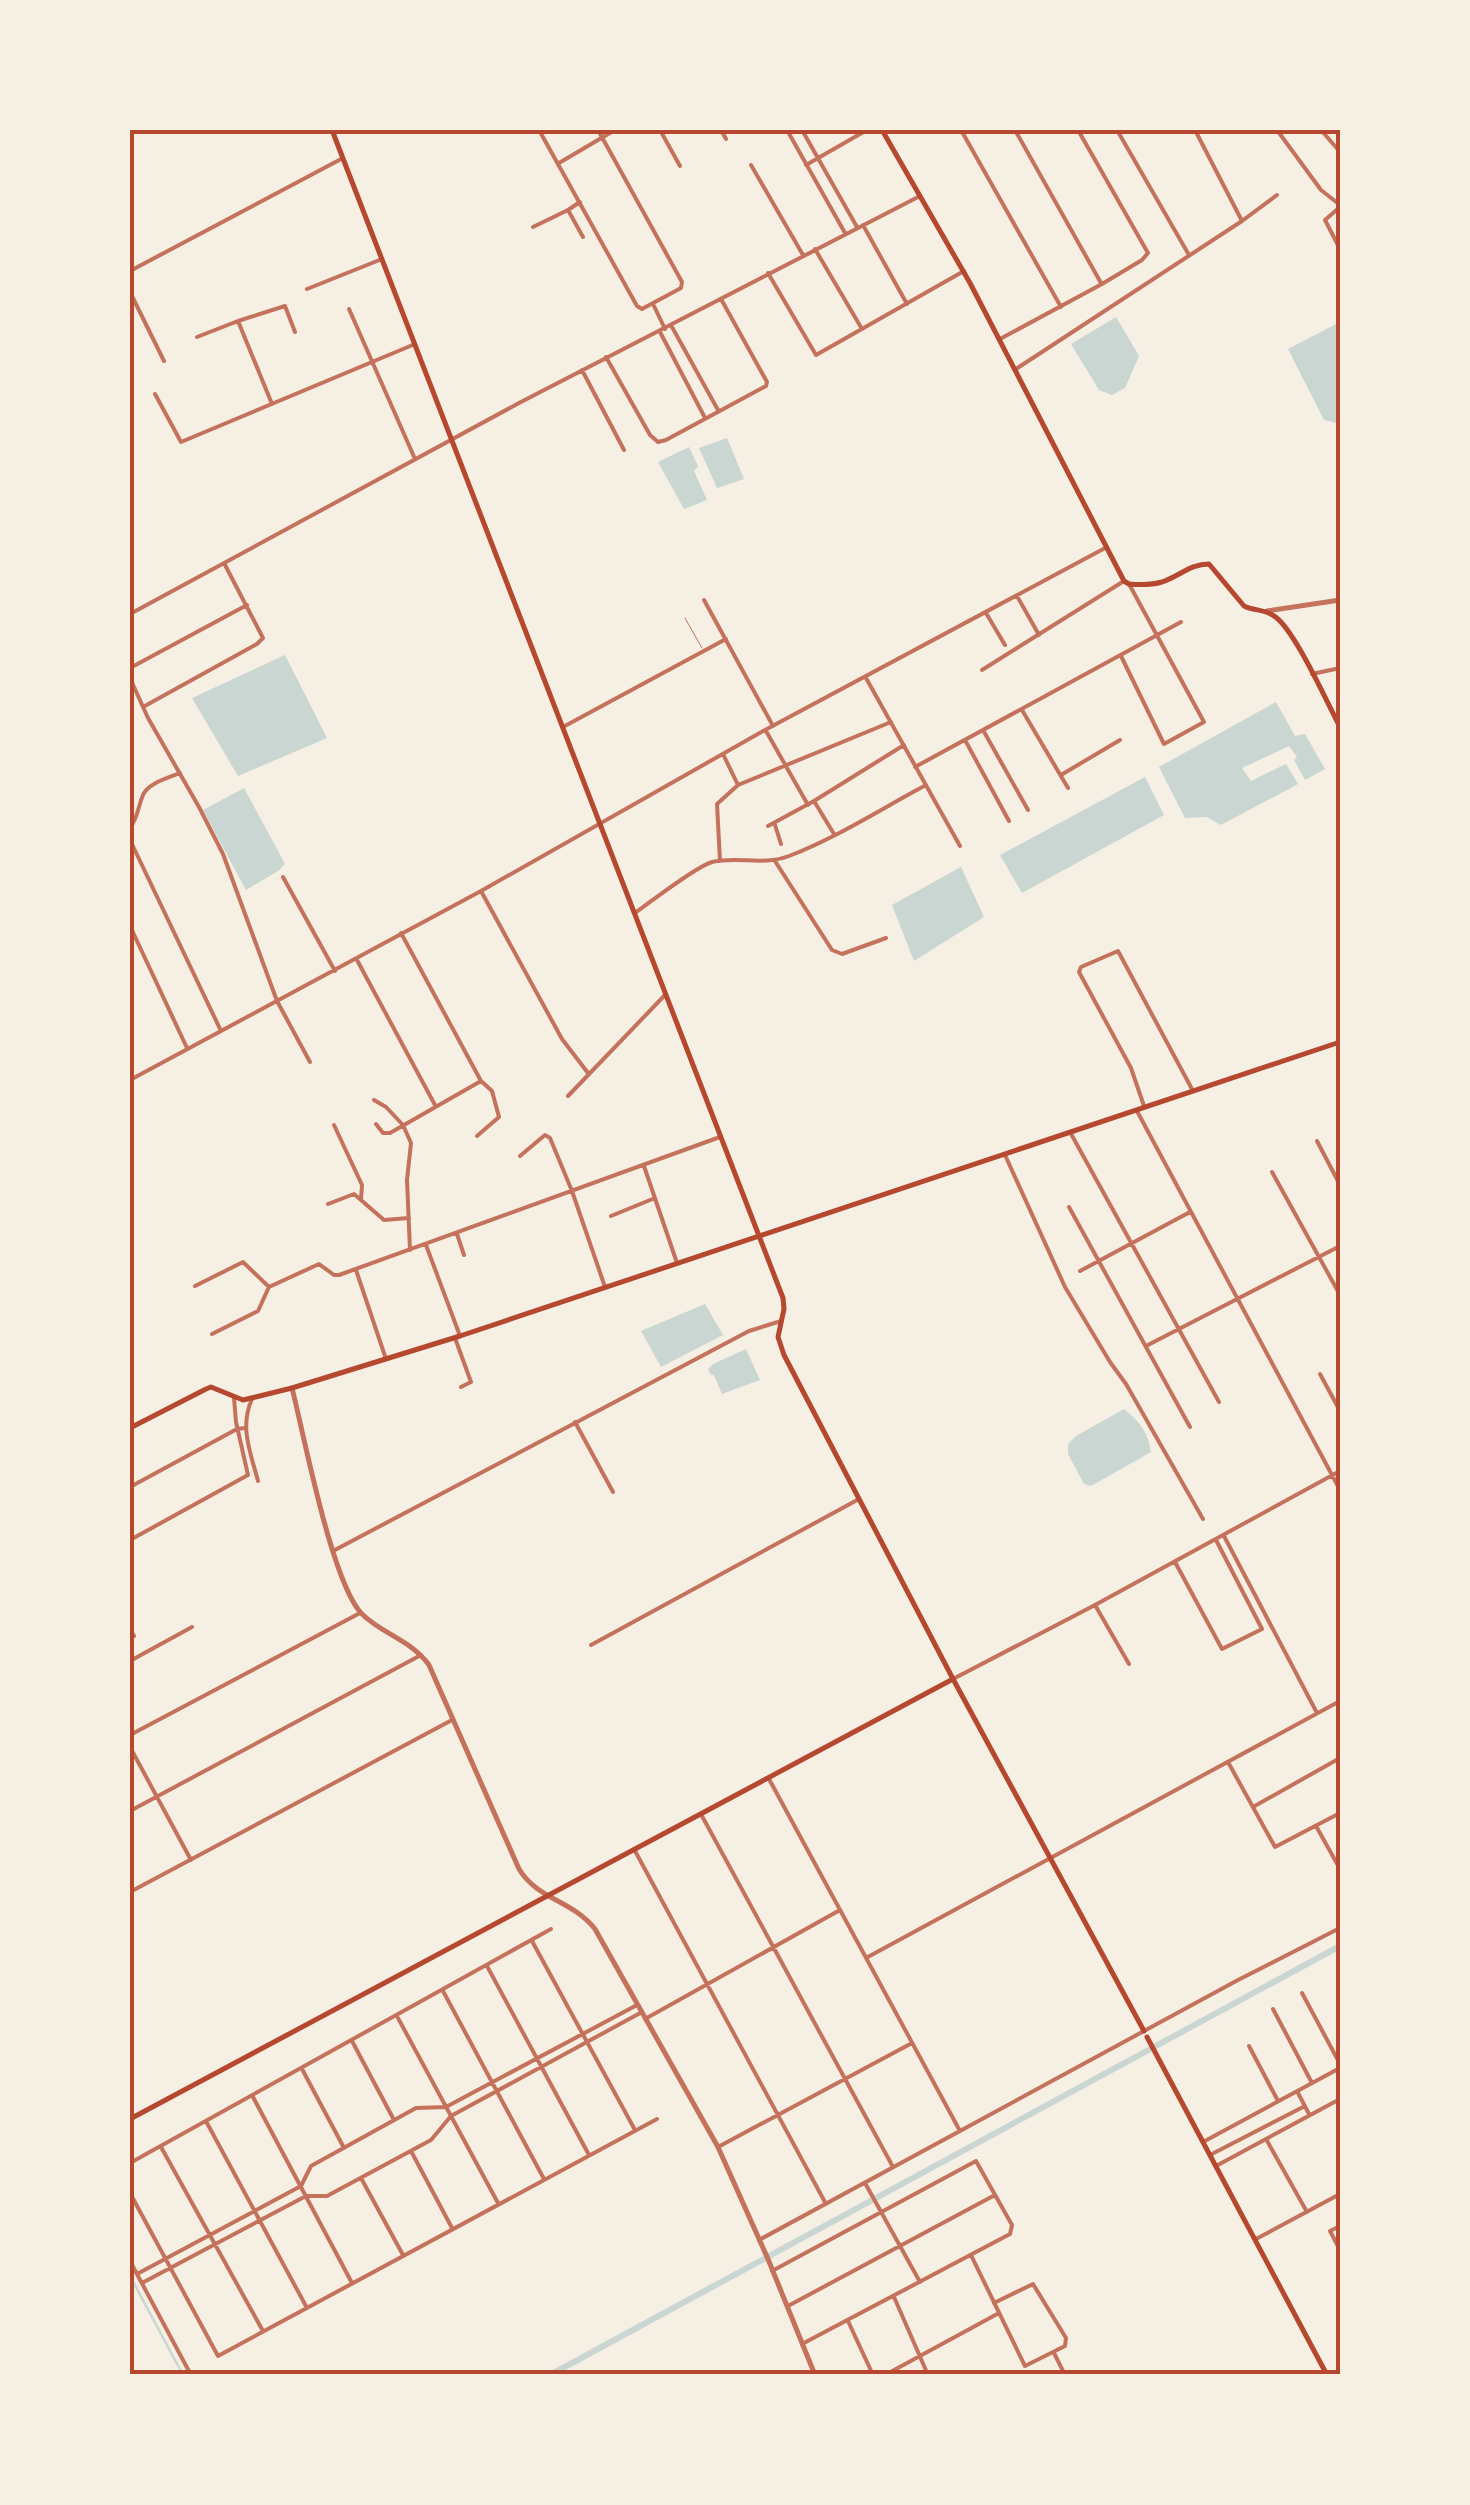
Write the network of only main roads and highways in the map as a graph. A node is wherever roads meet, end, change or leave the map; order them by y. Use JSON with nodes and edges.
{"nodes":[{"id":1,"x":332,"y":130,"type":"edge"},
{"id":2,"x":882,"y":130,"type":"edge"},
{"id":3,"x":1340,"y":728,"type":"edge"},
{"id":4,"x":1340,"y":1042,"type":"edge"},
{"id":5,"x":760,"y":1236,"type":"junction"},
{"id":6,"x":130,"y":1428,"type":"edge"},
{"id":7,"x":953,"y":1679,"type":"junction"},
{"id":8,"x":130,"y":2120,"type":"edge"},
{"id":9,"x":1327,"y":2375,"type":"edge"}],
"edges":[{"from":1,"to":5,"type":"main road"},
{"from":2,"to":3,"type":"main road"},
{"from":4,"to":5,"type":"main road"},
{"from":5,"to":6,"type":"main road"},
{"from":5,"to":7,"type":"main road"},
{"from":7,"to":8,"type":"main road"},
{"from":7,"to":9,"type":"main road"}]}
